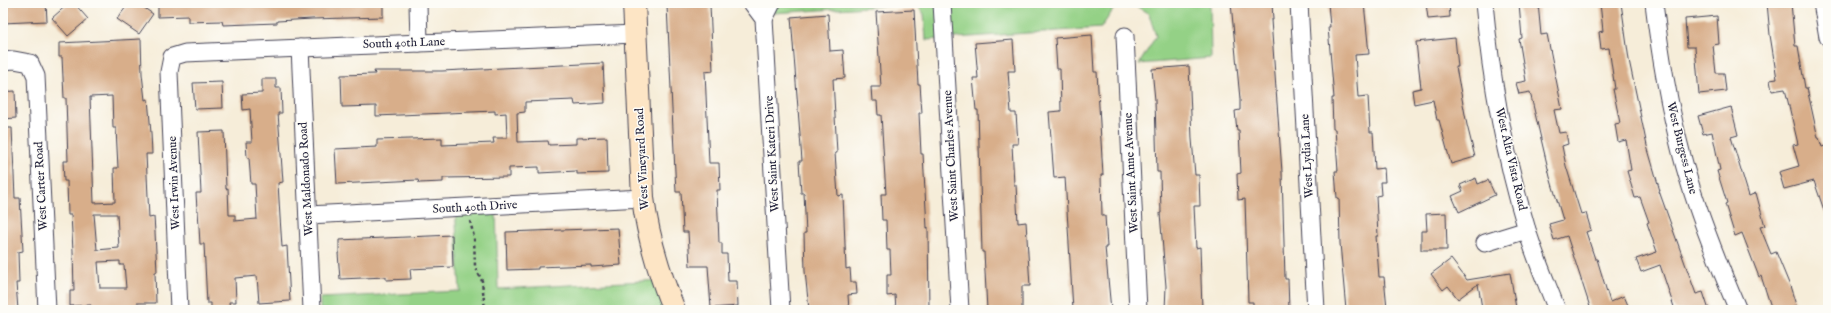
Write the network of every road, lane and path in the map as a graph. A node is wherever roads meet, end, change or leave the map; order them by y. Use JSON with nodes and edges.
{"nodes":[{"id":1,"x":418,"y":3,"type":"edge"},
{"id":2,"x":634,"y":3,"type":"edge"},
{"id":3,"x":752,"y":3,"type":"edge"},
{"id":4,"x":772,"y":3,"type":"edge"},
{"id":5,"x":942,"y":3,"type":"edge"},
{"id":6,"x":1299,"y":3,"type":"edge"},
{"id":7,"x":1484,"y":3,"type":"edge"},
{"id":8,"x":1654,"y":3,"type":"edge"},
{"id":9,"x":1822,"y":3,"type":"edge"},
{"id":10,"x":764,"y":19,"type":"junction"},
{"id":11,"x":636,"y":34,"type":"junction"},
{"id":12,"x":1125,"y":36,"type":"dead end"},
{"id":13,"x":1828,"y":37,"type":"edge"},
{"id":14,"x":419,"y":43,"type":"junction"},
{"id":15,"x":300,"y":48,"type":"junction"},
{"id":16,"x":172,"y":57,"type":"joint"},
{"id":17,"x":3,"y":60,"type":"edge"},
{"id":18,"x":643,"y":198,"type":"junction"},
{"id":19,"x":470,"y":207,"type":"junction"},
{"id":20,"x":308,"y":215,"type":"junction"},
{"id":21,"x":1527,"y":230,"type":"junction"},
{"id":22,"x":1485,"y":243,"type":"dead end"},
{"id":23,"x":47,"y":310,"type":"edge"},
{"id":24,"x":179,"y":310,"type":"edge"},
{"id":25,"x":312,"y":310,"type":"edge"},
{"id":26,"x":485,"y":310,"type":"edge"},
{"id":27,"x":674,"y":310,"type":"edge"},
{"id":28,"x":780,"y":310,"type":"edge"},
{"id":29,"x":960,"y":310,"type":"edge"},
{"id":30,"x":1138,"y":310,"type":"edge"},
{"id":31,"x":1316,"y":310,"type":"edge"},
{"id":32,"x":1557,"y":310,"type":"edge"},
{"id":33,"x":1738,"y":310,"type":"edge"}],
"edges":[{"from":1,"to":14,"type":"street"},
{"from":2,"to":11,"type":"street","name":"West Vineyard Road"},
{"from":3,"to":10,"type":"street"},
{"from":4,"to":10,"type":"street"},
{"from":5,"to":29,"type":"street","name":"West Saint Charles Avenue"},
{"from":6,"to":31,"type":"street","name":"West Lydia Lane"},
{"from":7,"to":21,"type":"street","name":"West Alta Vista Road"},
{"from":8,"to":33,"type":"street","name":"West Burgess Lane"},
{"from":9,"to":13,"type":"street"},
{"from":10,"to":28,"type":"street","name":"West Saint Kateri Drive"},
{"from":11,"to":14,"type":"street","name":"South 40th Lane"},
{"from":11,"to":18,"type":"street","name":"West Vineyard Road"},
{"from":12,"to":30,"type":"street","name":"West Saint Anne Avenue"},
{"from":14,"to":15,"type":"street","name":"South 40th Lane"},
{"from":15,"to":16,"type":"street","name":"South 40th Lane"},
{"from":15,"to":20,"type":"street","name":"West Maldonado Road"},
{"from":16,"to":24,"type":"street","name":"West Irwin Avenue"},
{"from":17,"to":23,"type":"street","name":"West Carter Road"},
{"from":18,"to":19,"type":"street","name":"South 40th Drive"},
{"from":18,"to":27,"type":"street","name":"West Vineyard Road"},
{"from":19,"to":20,"type":"street","name":"South 40th Drive"},
{"from":19,"to":26,"type":"path"},
{"from":20,"to":25,"type":"street","name":"West Maldonado Road"},
{"from":21,"to":22,"type":"street"},
{"from":21,"to":32,"type":"street","name":"West Alta Vista Road"}]}
